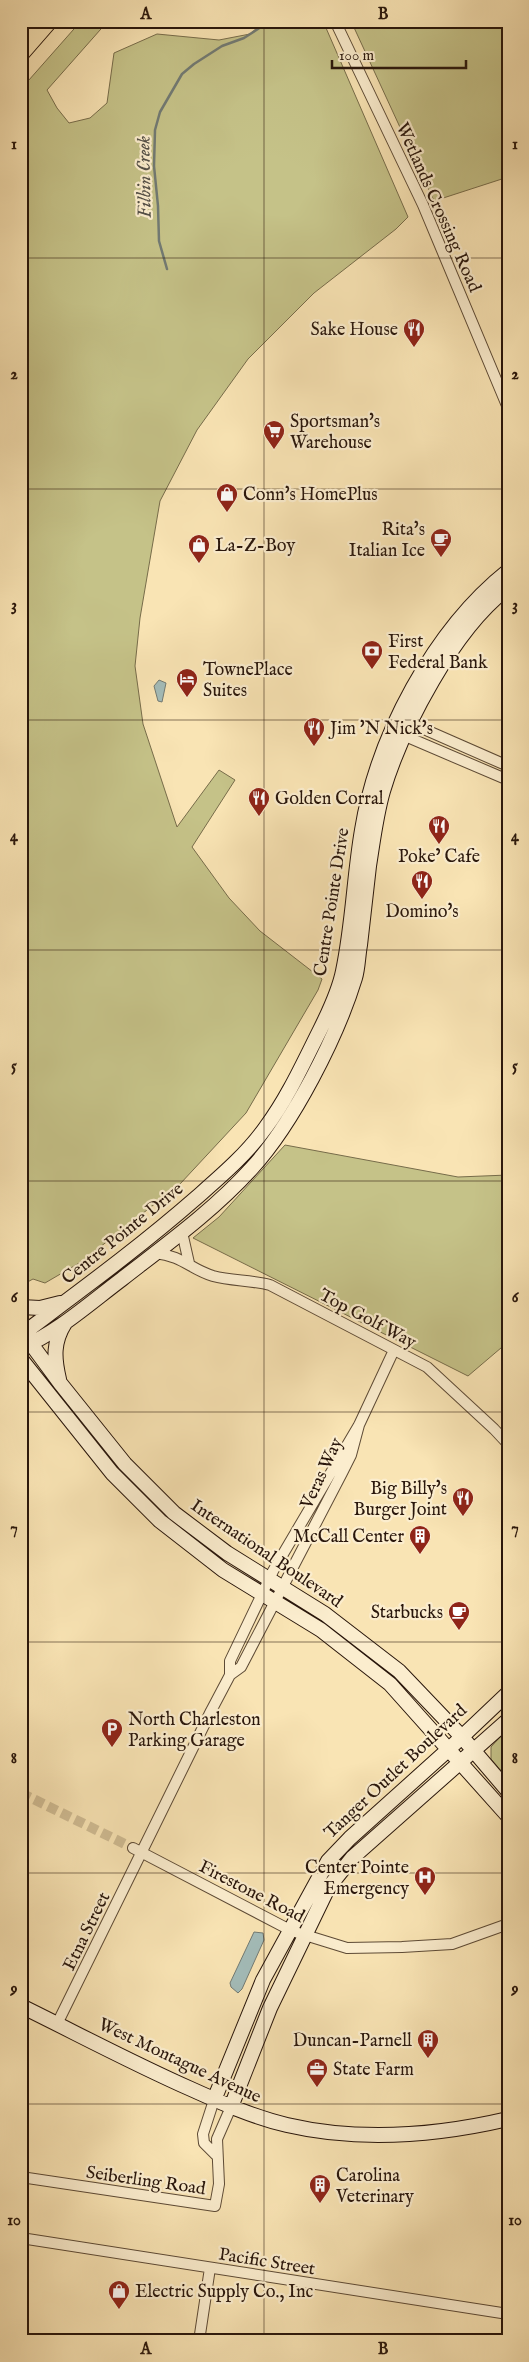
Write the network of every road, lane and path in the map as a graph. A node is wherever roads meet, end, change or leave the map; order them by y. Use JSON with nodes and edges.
{"nodes":[{"id":1,"x":48,"y":21,"type":"edge"},
{"id":2,"x":335,"y":21,"type":"edge"},
{"id":3,"x":21,"y":52,"type":"edge"},
{"id":4,"x":508,"y":408,"type":"edge"},
{"id":5,"x":508,"y":572,"type":"edge"},
{"id":6,"x":508,"y":588,"type":"edge"},
{"id":7,"x":410,"y":723,"type":"junction"},
{"id":8,"x":395,"y":725,"type":"junction"},
{"id":9,"x":405,"y":736,"type":"junction"},
{"id":10,"x":508,"y":766,"type":"edge"},
{"id":11,"x":508,"y":780,"type":"edge"},
{"id":12,"x":182,"y":1232,"type":"junction"},
{"id":13,"x":156,"y":1253,"type":"junction"},
{"id":14,"x":189,"y":1263,"type":"junction"},
{"id":15,"x":68,"y":1301,"type":"junction"},
{"id":16,"x":21,"y":1306,"type":"edge"},
{"id":17,"x":65,"y":1322,"type":"junction"},
{"id":18,"x":24,"y":1338,"type":"edge"},
{"id":19,"x":394,"y":1350,"type":"junction"},
{"id":20,"x":21,"y":1359,"type":"edge"},
{"id":21,"x":21,"y":1375,"type":"edge"},
{"id":22,"x":60,"y":1383,"type":"junction"},
{"id":23,"x":51,"y":1398,"type":"junction"},
{"id":24,"x":508,"y":1444,"type":"edge"},
{"id":25,"x":276,"y":1583,"type":"junction"},
{"id":26,"x":268,"y":1598,"type":"junction"},
{"id":27,"x":230,"y":1675,"type":"joint"},
{"id":28,"x":508,"y":1693,"type":"edge"},
{"id":29,"x":508,"y":1720,"type":"edge"},
{"id":30,"x":462,"y":1737,"type":"junction"},
{"id":31,"x":449,"y":1749,"type":"junction"},
{"id":32,"x":474,"y":1751,"type":"junction"},
{"id":33,"x":462,"y":1762,"type":"junction"},
{"id":34,"x":508,"y":1791,"type":"edge"},
{"id":35,"x":508,"y":1816,"type":"edge"},
{"id":36,"x":137,"y":1850,"type":"junction"},
{"id":37,"x":508,"y":1924,"type":"edge"},
{"id":38,"x":289,"y":1930,"type":"junction"},
{"id":39,"x":304,"y":1935,"type":"junction"},
{"id":40,"x":21,"y":2006,"type":"edge"},
{"id":41,"x":58,"y":2024,"type":"junction"},
{"id":42,"x":214,"y":2100,"type":"junction"},
{"id":43,"x":231,"y":2107,"type":"junction"},
{"id":44,"x":508,"y":2119,"type":"edge"},
{"id":45,"x":216,"y":2155,"type":"junction"},
{"id":46,"x":21,"y":2177,"type":"edge"},
{"id":47,"x":21,"y":2238,"type":"edge"},
{"id":48,"x":210,"y":2268,"type":"junction"},
{"id":49,"x":508,"y":2314,"type":"edge"},
{"id":50,"x":199,"y":2341,"type":"edge"}],
"edges":[{"from":1,"to":3,"type":"highway"},
{"from":2,"to":4,"type":"street","name":"Wetlands Crossing Road"},
{"from":5,"to":8,"type":"street","name":"Centre Pointe Drive"},
{"from":6,"to":7,"type":"street","name":"Centre Pointe Drive"},
{"from":7,"to":8,"type":"street"},
{"from":7,"to":9,"type":"street","name":"Centre Pointe Drive"},
{"from":7,"to":10,"type":"street"},
{"from":8,"to":9,"type":"street"},
{"from":8,"to":15,"type":"street","name":"Centre Pointe Drive"},
{"from":9,"to":11,"type":"street"},
{"from":9,"to":12,"type":"street","name":"Centre Pointe Drive"},
{"from":12,"to":13,"type":"street","name":"Centre Pointe Drive"},
{"from":12,"to":14,"type":"street"},
{"from":13,"to":14,"type":"street","name":"Top Golf Way"},
{"from":13,"to":17,"type":"street","name":"Centre Pointe Drive"},
{"from":14,"to":19,"type":"street","name":"Top Golf Way"},
{"from":15,"to":16,"type":"street"},
{"from":15,"to":18,"type":"street","name":"Centre Pointe Drive"},
{"from":17,"to":18,"type":"street","name":"Centre Pointe Drive"},
{"from":17,"to":22,"type":"street"},
{"from":18,"to":22,"type":"street","name":"International Boulevard"},
{"from":19,"to":24,"type":"street","name":"Top Golf Way"},
{"from":19,"to":25,"type":"street","name":"Veras Way"},
{"from":20,"to":23,"type":"street","name":"International Boulevard"},
{"from":21,"to":23,"type":"street"},
{"from":22,"to":25,"type":"street","name":"International Boulevard"},
{"from":23,"to":26,"type":"street","name":"International Boulevard"},
{"from":25,"to":26,"type":"street","name":"Veras Way"},
{"from":25,"to":30,"type":"street","name":"International Boulevard"},
{"from":26,"to":27,"type":"street","name":"Veras Way"},
{"from":26,"to":31,"type":"street","name":"International Boulevard"},
{"from":27,"to":36,"type":"street","name":"Etna Street"},
{"from":28,"to":30,"type":"street","name":"Tanger Outlet Boulevard"},
{"from":29,"to":32,"type":"street","name":"Tanger Outlet Boulevard"},
{"from":30,"to":31,"type":"street","name":"Tanger Outlet Boulevard"},
{"from":30,"to":32,"type":"street","name":"International Boulevard"},
{"from":31,"to":33,"type":"street","name":"International Boulevard"},
{"from":31,"to":38,"type":"street","name":"Tanger Outlet Boulevard"},
{"from":32,"to":33,"type":"street","name":"Tanger Outlet Boulevard"},
{"from":32,"to":34,"type":"street","name":"International Boulevard"},
{"from":33,"to":35,"type":"street","name":"International Boulevard"},
{"from":33,"to":39,"type":"street","name":"Tanger Outlet Boulevard"},
{"from":36,"to":38,"type":"street","name":"Firestone Road"},
{"from":36,"to":41,"type":"street","name":"Etna Street"},
{"from":37,"to":39,"type":"street","name":"Firestone Road"},
{"from":38,"to":39,"type":"street","name":"Firestone Road"},
{"from":38,"to":42,"type":"street","name":"Tanger Outlet Boulevard"},
{"from":39,"to":43,"type":"street","name":"Tanger Outlet Boulevard"},
{"from":40,"to":41,"type":"street","name":"West Montague Avenue"},
{"from":41,"to":42,"type":"street","name":"West Montague Avenue"},
{"from":42,"to":43,"type":"street","name":"West Montague Avenue"},
{"from":42,"to":45,"type":"street","name":"Seiberling Road"},
{"from":43,"to":44,"type":"street","name":"West Montague Avenue"},
{"from":43,"to":45,"type":"street","name":"Seiberling Road"},
{"from":45,"to":46,"type":"street","name":"Seiberling Road"},
{"from":47,"to":48,"type":"street","name":"Pacific Street"},
{"from":48,"to":49,"type":"street","name":"Pacific Street"},
{"from":48,"to":50,"type":"street"}]}
